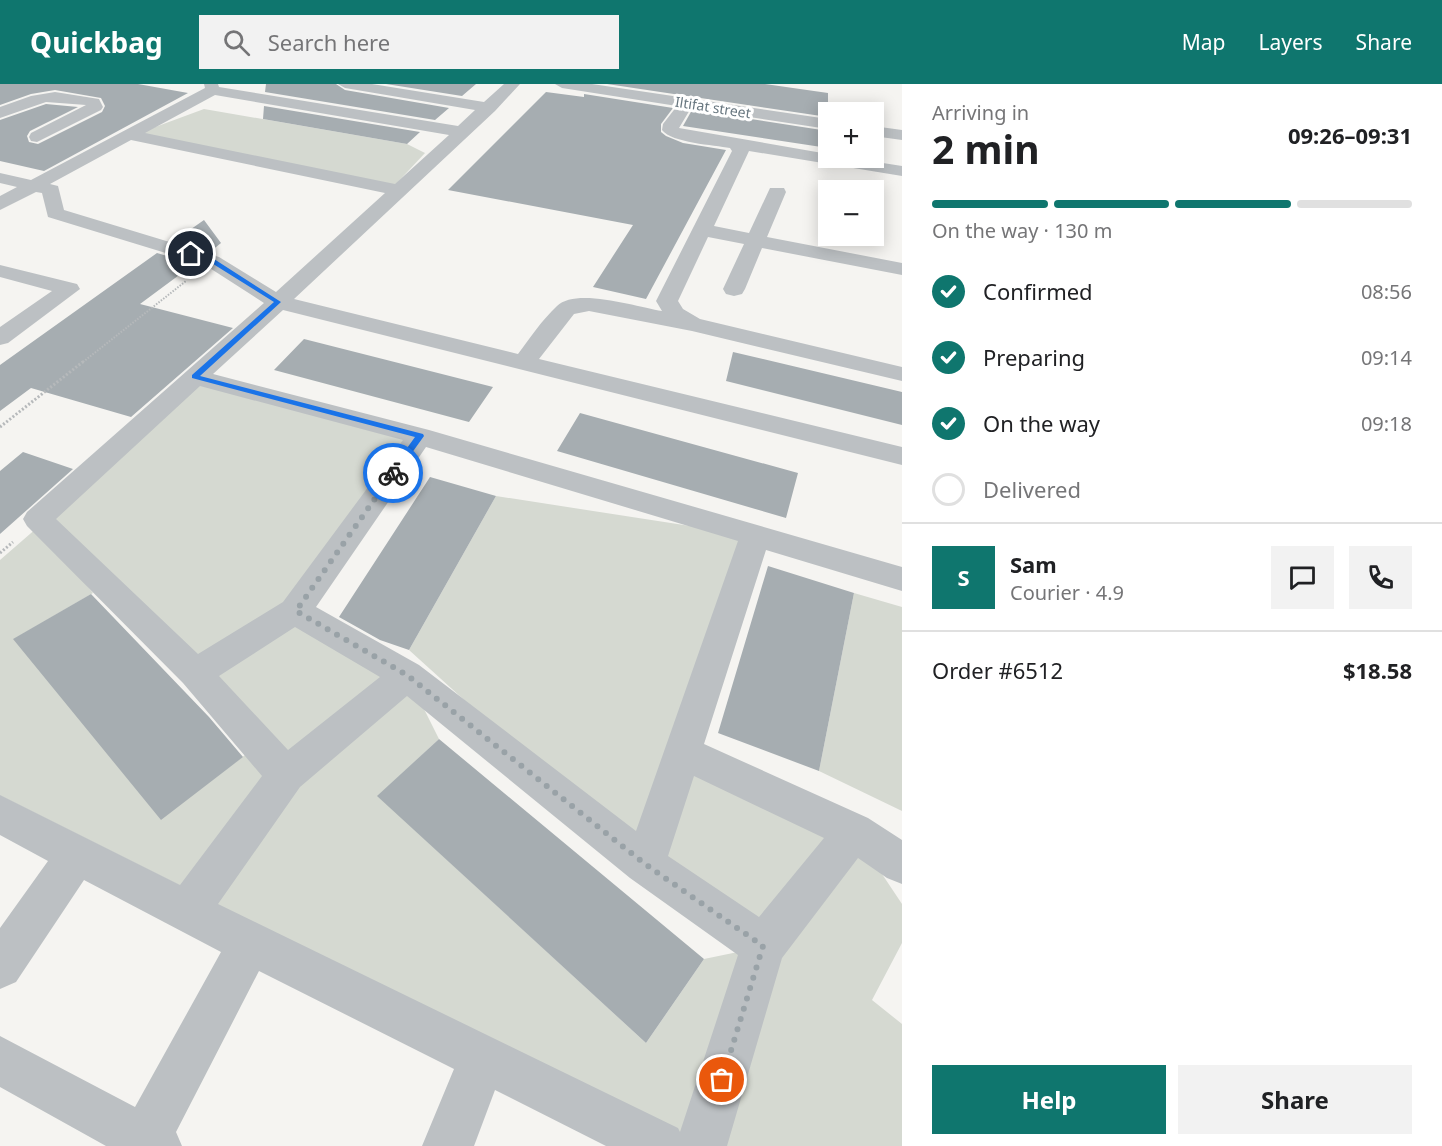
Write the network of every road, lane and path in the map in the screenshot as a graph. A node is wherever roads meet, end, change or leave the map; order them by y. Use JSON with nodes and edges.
{"nodes":[{"id":1,"x":345,"y":84,"type":"edge"},
{"id":2,"x":513,"y":84,"type":"edge"},
{"id":3,"x":562,"y":84,"type":"edge"},
{"id":4,"x":212,"y":87,"type":"edge"},
{"id":5,"x":617,"y":88,"type":"edge"},
{"id":6,"x":687,"y":103,"type":"junction"},
{"id":7,"x":489,"y":108,"type":"junction"},
{"id":8,"x":0,"y":113,"type":"edge"},
{"id":9,"x":818,"y":123,"type":"edge"},
{"id":10,"x":462,"y":132,"type":"junction"},
{"id":11,"x":19,"y":133,"type":"dead end"},
{"id":12,"x":884,"y":133,"type":"edge"},
{"id":13,"x":129,"y":135,"type":"junction"},
{"id":14,"x":902,"y":135,"type":"edge"},
{"id":15,"x":37,"y":137,"type":"junction"},
{"id":16,"x":58,"y":141,"type":"dead end"},
{"id":17,"x":736,"y":144,"type":"junction"},
{"id":18,"x":80,"y":146,"type":"dead end"},
{"id":19,"x":101,"y":150,"type":"junction"},
{"id":20,"x":902,"y":171,"type":"edge"},
{"id":21,"x":0,"y":178,"type":"edge"},
{"id":22,"x":34,"y":186,"type":"junction"},
{"id":23,"x":399,"y":190,"type":"junction"},
{"id":24,"x":777,"y":192,"type":"dead end"},
{"id":25,"x":0,"y":204,"type":"edge"},
{"id":26,"x":763,"y":221,"type":"junction"},
{"id":27,"x":785,"y":225,"type":"dead end"},
{"id":28,"x":701,"y":230,"type":"junction"},
{"id":29,"x":212,"y":261,"type":"junction"},
{"id":30,"x":902,"y":269,"type":"edge"},
{"id":31,"x":0,"y":271,"type":"edge"},
{"id":32,"x":734,"y":289,"type":"dead end"},
{"id":33,"x":278,"y":302,"type":"junction"},
{"id":34,"x":692,"y":324,"type":"junction"},
{"id":35,"x":0,"y":338,"type":"edge"},
{"id":36,"x":524,"y":362,"type":"junction"},
{"id":37,"x":902,"y":374,"type":"edge"},
{"id":38,"x":195,"y":377,"type":"junction"},
{"id":39,"x":0,"y":426,"type":"edge"},
{"id":40,"x":420,"y":436,"type":"junction"},
{"id":41,"x":902,"y":456,"type":"edge"},
{"id":42,"x":755,"y":536,"type":"junction"},
{"id":43,"x":902,"y":579,"type":"edge"},
{"id":44,"x":296,"y":611,"type":"junction"},
{"id":45,"x":195,"y":673,"type":"junction"},
{"id":46,"x":407,"y":675,"type":"junction"},
{"id":47,"x":682,"y":752,"type":"junction"},
{"id":48,"x":286,"y":775,"type":"junction"},
{"id":49,"x":0,"y":814,"type":"edge"},
{"id":50,"x":854,"y":832,"type":"junction"},
{"id":51,"x":78,"y":854,"type":"junction"},
{"id":52,"x":645,"y":864,"type":"junction"},
{"id":53,"x":902,"y":864,"type":"edge"},
{"id":54,"x":187,"y":912,"type":"junction"},
{"id":55,"x":250,"y":943,"type":"junction"},
{"id":56,"x":763,"y":946,"type":"junction"},
{"id":57,"x":0,"y":966,"type":"edge"},
{"id":58,"x":482,"y":1059,"type":"junction"},
{"id":59,"x":0,"y":1060,"type":"edge"},
{"id":60,"x":147,"y":1144,"type":"edge"},
{"id":61,"x":448,"y":1146,"type":"edge"},
{"id":62,"x":660,"y":1146,"type":"edge"},
{"id":63,"x":702,"y":1146,"type":"edge"}],
"edges":[{"from":1,"to":7,"type":"street"},
{"from":2,"to":7,"type":"street"},
{"from":3,"to":5,"type":"street","name":"Iltifаt street"},
{"from":4,"to":10,"type":"street"},
{"from":4,"to":13,"type":"street"},
{"from":5,"to":6,"type":"street","name":"Iltifаt street"},
{"from":6,"to":9,"type":"street","name":"Iltifаt street"},
{"from":6,"to":17,"type":"street"},
{"from":7,"to":10,"type":"street"},
{"from":8,"to":15,"type":"street"},
{"from":10,"to":23,"type":"street"},
{"from":11,"to":15,"type":"street"},
{"from":12,"to":14,"type":"street"},
{"from":13,"to":19,"type":"street"},
{"from":13,"to":23,"type":"street"},
{"from":15,"to":16,"type":"street"},
{"from":17,"to":20,"type":"street"},
{"from":17,"to":28,"type":"street"},
{"from":18,"to":19,"type":"street"},
{"from":19,"to":22,"type":"street"},
{"from":21,"to":22,"type":"street"},
{"from":22,"to":25,"type":"street"},
{"from":22,"to":29,"type":"street"},
{"from":23,"to":33,"type":"street"},
{"from":24,"to":26,"type":"street"},
{"from":26,"to":27,"type":"street"},
{"from":26,"to":32,"type":"street"},
{"from":28,"to":30,"type":"street"},
{"from":28,"to":34,"type":"street"},
{"from":29,"to":33,"type":"street"},
{"from":29,"to":39,"type":"path"},
{"from":31,"to":35,"type":"street"},
{"from":33,"to":36,"type":"street"},
{"from":33,"to":38,"type":"street"},
{"from":34,"to":36,"type":"street"},
{"from":34,"to":37,"type":"street"},
{"from":36,"to":41,"type":"street"},
{"from":38,"to":40,"type":"street"},
{"from":38,"to":45,"type":"street"},
{"from":40,"to":42,"type":"street"},
{"from":40,"to":44,"type":"street"},
{"from":42,"to":43,"type":"street"},
{"from":42,"to":47,"type":"street"},
{"from":44,"to":45,"type":"street"},
{"from":44,"to":46,"type":"street"},
{"from":45,"to":48,"type":"street"},
{"from":46,"to":48,"type":"street"},
{"from":46,"to":52,"type":"street"},
{"from":47,"to":50,"type":"street"},
{"from":47,"to":52,"type":"street"},
{"from":48,"to":54,"type":"street"},
{"from":49,"to":51,"type":"street"},
{"from":50,"to":53,"type":"street"},
{"from":50,"to":56,"type":"street"},
{"from":51,"to":54,"type":"street"},
{"from":51,"to":57,"type":"street"},
{"from":52,"to":56,"type":"street"},
{"from":54,"to":55,"type":"street"},
{"from":55,"to":58,"type":"street"},
{"from":55,"to":60,"type":"street"},
{"from":56,"to":63,"type":"street"},
{"from":58,"to":61,"type":"street"},
{"from":58,"to":62,"type":"street"},
{"from":59,"to":60,"type":"street"}]}
